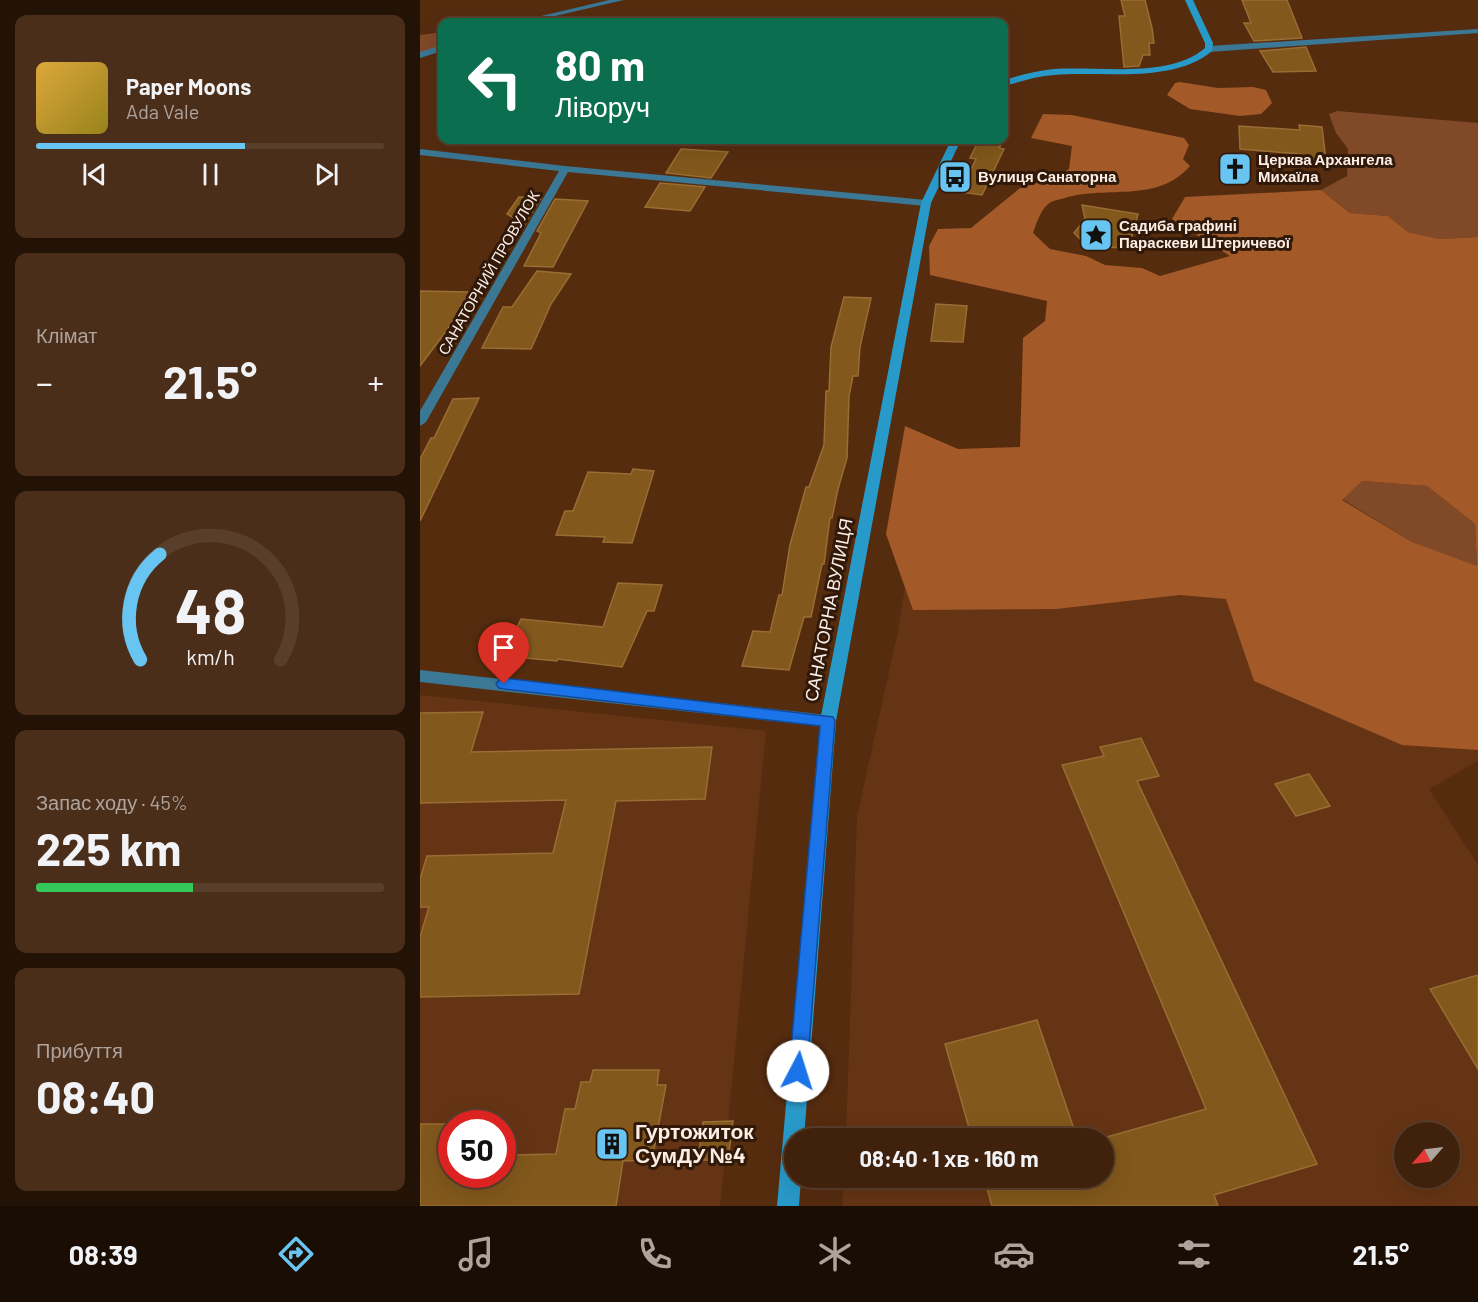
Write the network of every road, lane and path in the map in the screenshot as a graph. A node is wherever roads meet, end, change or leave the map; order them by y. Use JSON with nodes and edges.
{"nodes":[{"id":1,"x":620,"y":0,"type":"edge"},
{"id":2,"x":1189,"y":0,"type":"edge"},
{"id":3,"x":538,"y":18,"type":"edge"},
{"id":4,"x":1478,"y":31,"type":"edge"},
{"id":5,"x":438,"y":49,"type":"edge"},
{"id":6,"x":1209,"y":49,"type":"junction"},
{"id":7,"x":420,"y":56,"type":"edge"},
{"id":8,"x":1008,"y":82,"type":"edge"},
{"id":9,"x":954,"y":144,"type":"edge"},
{"id":10,"x":420,"y":152,"type":"edge"},
{"id":11,"x":565,"y":169,"type":"junction"},
{"id":12,"x":926,"y":203,"type":"junction"},
{"id":13,"x":420,"y":422,"type":"edge"},
{"id":14,"x":420,"y":676,"type":"edge"},
{"id":15,"x":828,"y":721,"type":"junction"},
{"id":16,"x":788,"y":1206,"type":"edge"}],
"edges":[{"from":1,"to":3,"type":"street"},
{"from":2,"to":6,"type":"main road"},
{"from":4,"to":6,"type":"street"},
{"from":5,"to":7,"type":"street"},
{"from":6,"to":8,"type":"main road"},
{"from":9,"to":12,"type":"main road","name":"САНАТОРНА ВУЛИЦЯ"},
{"from":10,"to":11,"type":"street"},
{"from":11,"to":12,"type":"street"},
{"from":11,"to":13,"type":"street","name":"САНАТОРНИЙ ПРОВУЛОК"},
{"from":12,"to":15,"type":"main road","name":"САНАТОРНА ВУЛИЦЯ"},
{"from":14,"to":15,"type":"street"},
{"from":15,"to":16,"type":"main road","name":"САНАТОРНА ВУЛИЦЯ"}]}
